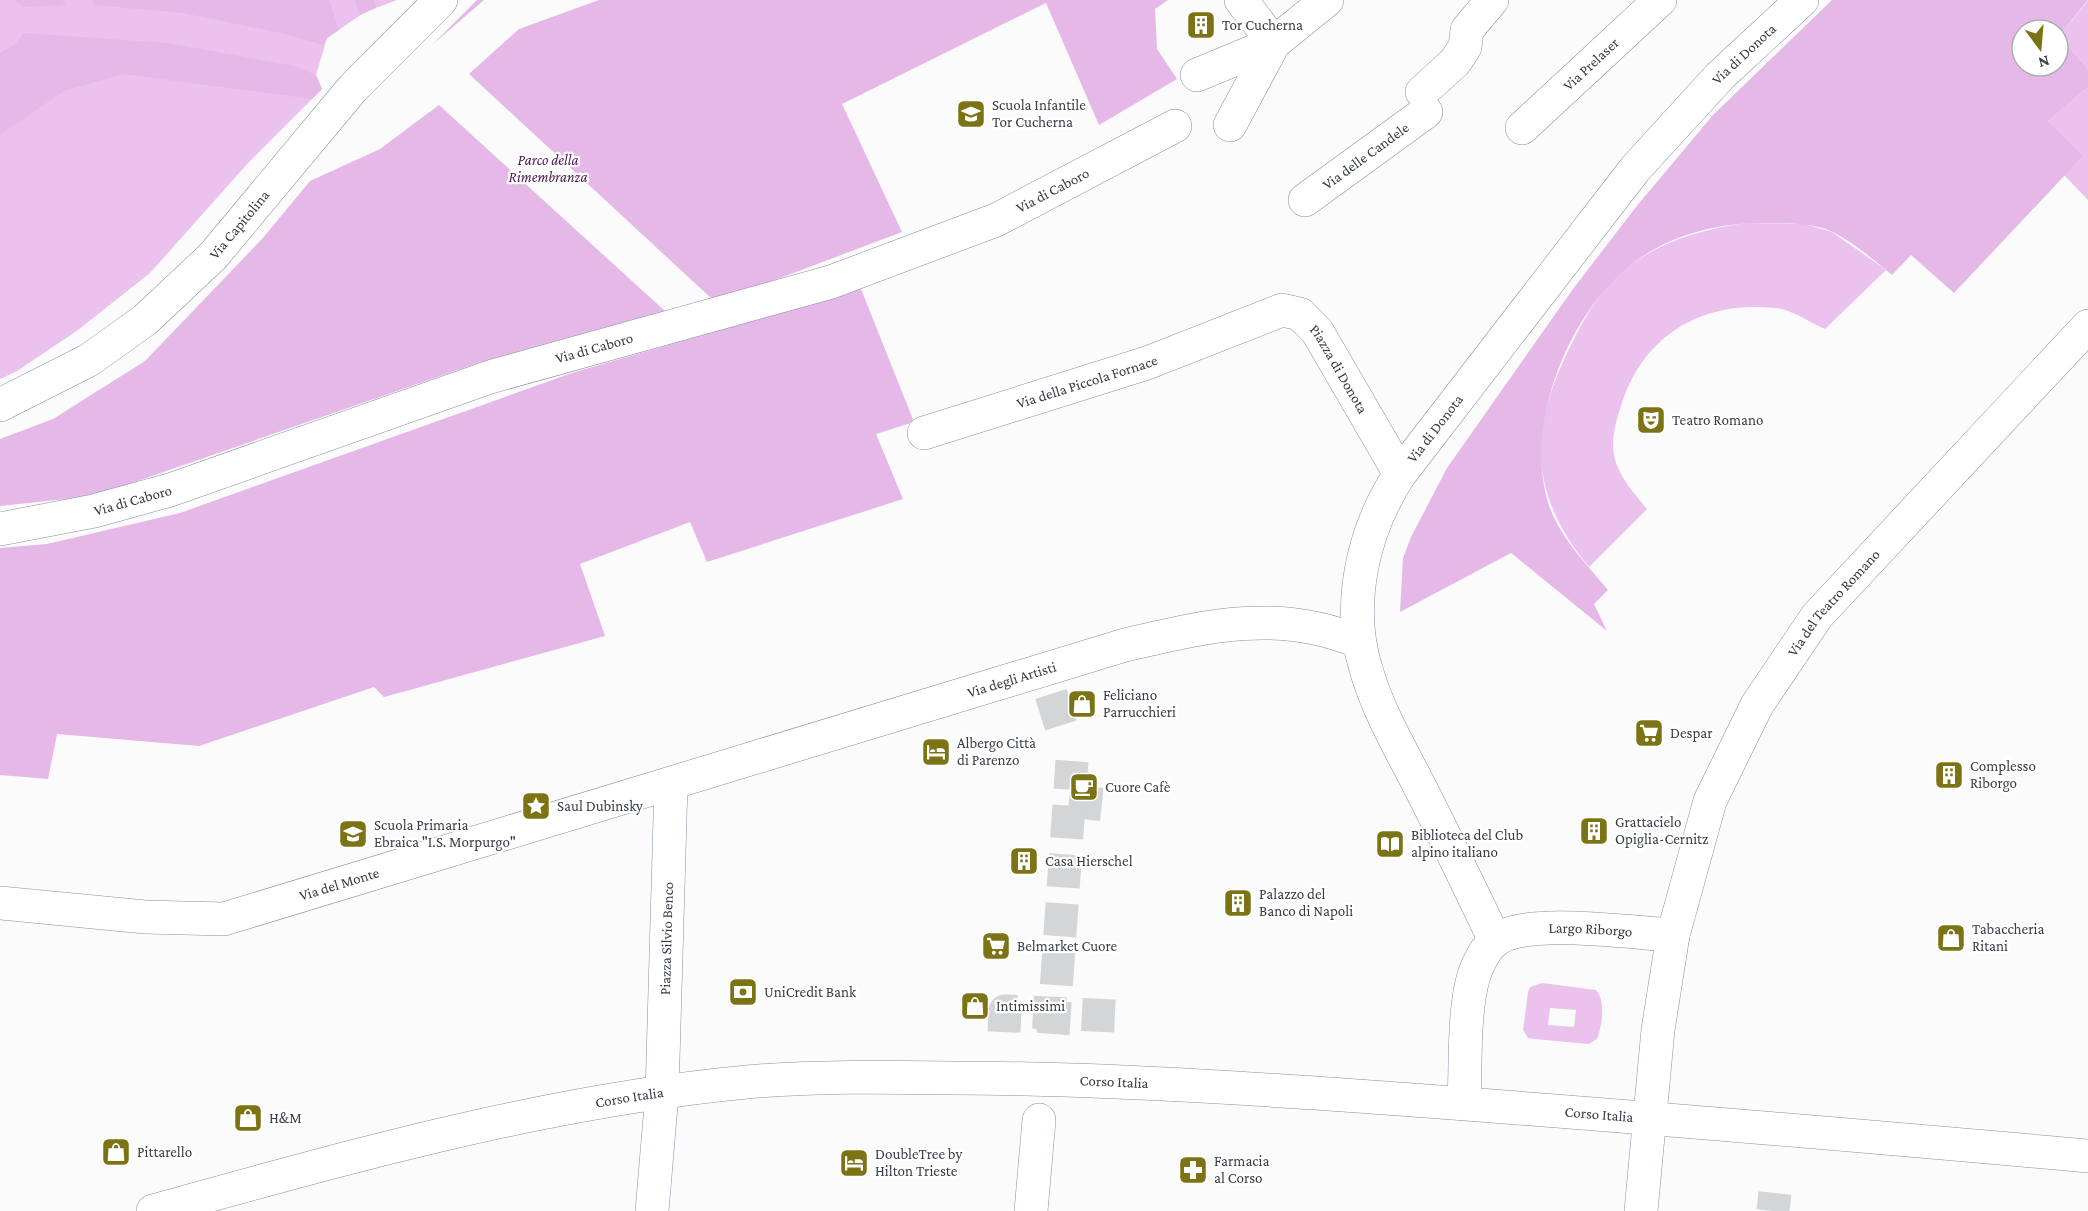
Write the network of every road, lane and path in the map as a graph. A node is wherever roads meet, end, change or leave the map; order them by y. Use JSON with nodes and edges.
{"nodes":[{"id":1,"x":441,"y":0,"type":"edge"},
{"id":2,"x":1241,"y":0,"type":"edge"},
{"id":3,"x":1327,"y":0,"type":"edge"},
{"id":4,"x":1492,"y":0,"type":"edge"},
{"id":5,"x":1660,"y":0,"type":"edge"},
{"id":6,"x":1802,"y":0,"type":"edge"},
{"id":7,"x":1274,"y":43,"type":"junction"},
{"id":8,"x":1197,"y":75,"type":"dead end"},
{"id":9,"x":1230,"y":125,"type":"dead end"},
{"id":10,"x":1175,"y":126,"type":"dead end"},
{"id":11,"x":1522,"y":128,"type":"dead end"},
{"id":12,"x":1305,"y":200,"type":"dead end"},
{"id":13,"x":1249,"y":322,"type":"joint"},
{"id":14,"x":2088,"y":326,"type":"edge"},
{"id":15,"x":0,"y":405,"type":"edge"},
{"id":16,"x":924,"y":433,"type":"dead end"},
{"id":17,"x":1400,"y":474,"type":"junction"},
{"id":18,"x":0,"y":529,"type":"edge"},
{"id":19,"x":1359,"y":642,"type":"junction"},
{"id":20,"x":671,"y":784,"type":"junction"},
{"id":21,"x":0,"y":903,"type":"edge"},
{"id":22,"x":1673,"y":935,"type":"junction"},
{"id":23,"x":1495,"y":940,"type":"junction"},
{"id":24,"x":662,"y":1094,"type":"junction"},
{"id":25,"x":1464,"y":1103,"type":"junction"},
{"id":26,"x":1649,"y":1119,"type":"junction"},
{"id":27,"x":1039,"y":1120,"type":"dead end"},
{"id":28,"x":2088,"y":1156,"type":"edge"},
{"id":29,"x":153,"y":1211,"type":"edge"},
{"id":30,"x":652,"y":1211,"type":"edge"},
{"id":31,"x":1031,"y":1211,"type":"edge"},
{"id":32,"x":1641,"y":1211,"type":"edge"}],
"edges":[{"from":1,"to":15,"type":"street","name":"Via Capitolina"},
{"from":2,"to":7,"type":"street"},
{"from":3,"to":7,"type":"street"},
{"from":4,"to":12,"type":"street","name":"Via delle Candele"},
{"from":5,"to":11,"type":"street","name":"Via Prelaser"},
{"from":6,"to":17,"type":"street","name":"Via di Donota"},
{"from":7,"to":8,"type":"street"},
{"from":7,"to":9,"type":"street"},
{"from":10,"to":18,"type":"street","name":"Via di Caboro"},
{"from":13,"to":16,"type":"street","name":"Via della Piccola Fornace"},
{"from":13,"to":17,"type":"street","name":"Piazza di Donota"},
{"from":14,"to":22,"type":"street","name":"Via del Teatro Romano"},
{"from":17,"to":19,"type":"street","name":"Via di Donota"},
{"from":19,"to":20,"type":"street","name":"Via degli Artisti"},
{"from":19,"to":23,"type":"street","name":"Via di Donota"},
{"from":20,"to":21,"type":"street","name":"Via del Monte"},
{"from":20,"to":24,"type":"street","name":"Piazza Silvio Benco"},
{"from":22,"to":23,"type":"street","name":"Largo Riborgo"},
{"from":22,"to":26,"type":"street"},
{"from":23,"to":25,"type":"street"},
{"from":24,"to":25,"type":"street","name":"Corso Italia"},
{"from":24,"to":29,"type":"street","name":"Corso Italia"},
{"from":24,"to":30,"type":"street","name":"Piazza Silvio Benco"},
{"from":25,"to":26,"type":"street","name":"Corso Italia"},
{"from":26,"to":28,"type":"street","name":"Corso Italia"},
{"from":26,"to":32,"type":"street"},
{"from":27,"to":31,"type":"street"}]}
